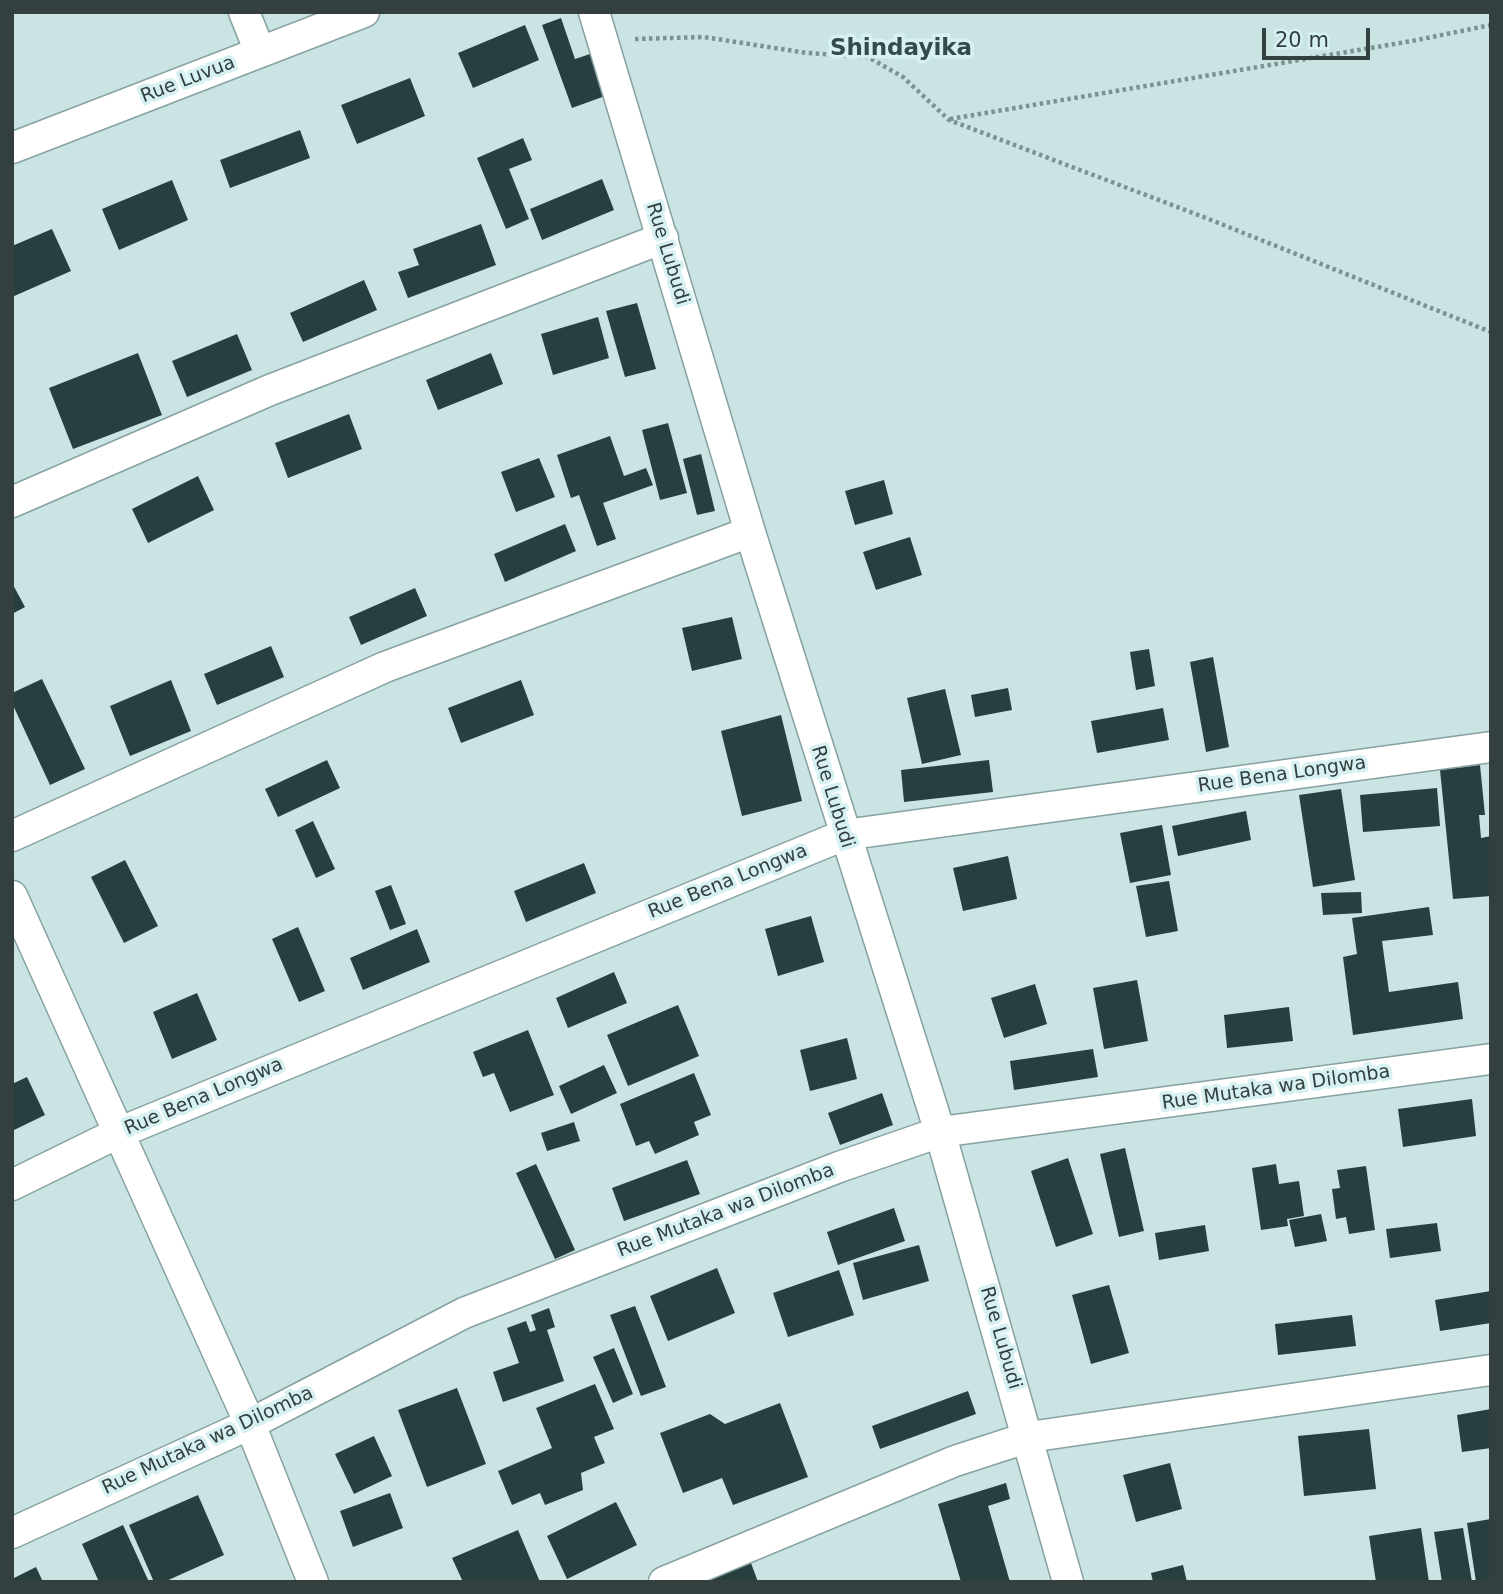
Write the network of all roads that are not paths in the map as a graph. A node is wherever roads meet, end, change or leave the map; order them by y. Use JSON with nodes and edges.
{"nodes":[{"id":1,"x":244,"y":12,"type":"edge"},
{"id":2,"x":364,"y":12,"type":"edge"},
{"id":3,"x":594,"y":12,"type":"edge"},
{"id":4,"x":260,"y":52,"type":"junction"},
{"id":5,"x":12,"y":148,"type":"edge"},
{"id":6,"x":663,"y":237,"type":"junction"},
{"id":7,"x":12,"y":502,"type":"edge"},
{"id":8,"x":750,"y":532,"type":"junction"},
{"id":9,"x":1491,"y":747,"type":"edge"},
{"id":10,"x":844,"y":835,"type":"junction"},
{"id":11,"x":12,"y":836,"type":"edge"},
{"id":12,"x":12,"y":895,"type":"edge"},
{"id":13,"x":1491,"y":1059,"type":"edge"},
{"id":14,"x":940,"y":1132,"type":"junction"},
{"id":15,"x":118,"y":1133,"type":"junction"},
{"id":16,"x":12,"y":1185,"type":"edge"},
{"id":17,"x":1491,"y":1370,"type":"edge"},
{"id":18,"x":250,"y":1424,"type":"junction"},
{"id":19,"x":1029,"y":1437,"type":"junction"},
{"id":20,"x":12,"y":1533,"type":"edge"},
{"id":21,"x":313,"y":1582,"type":"edge"},
{"id":22,"x":664,"y":1582,"type":"edge"},
{"id":23,"x":1068,"y":1582,"type":"edge"}],
"edges":[{"from":1,"to":4,"type":"street"},
{"from":2,"to":4,"type":"street","name":"Rue Luvua"},
{"from":3,"to":6,"type":"street","name":"Rue Lubudi"},
{"from":4,"to":5,"type":"street","name":"Rue Luvua"},
{"from":6,"to":7,"type":"street"},
{"from":6,"to":8,"type":"street","name":"Rue Lubudi"},
{"from":8,"to":10,"type":"street","name":"Rue Lubudi"},
{"from":8,"to":11,"type":"street"},
{"from":9,"to":10,"type":"street","name":"Rue Bena Longwa"},
{"from":10,"to":14,"type":"street","name":"Rue Lubudi"},
{"from":10,"to":15,"type":"street","name":"Rue Bena Longwa"},
{"from":12,"to":15,"type":"street"},
{"from":13,"to":14,"type":"street","name":"Rue Mutaka wa Dilomba"},
{"from":14,"to":18,"type":"street","name":"Rue Mutaka wa Dilomba"},
{"from":14,"to":19,"type":"street","name":"Rue Lubudi"},
{"from":15,"to":16,"type":"street","name":"Rue Bena Longwa"},
{"from":15,"to":18,"type":"street"},
{"from":17,"to":19,"type":"street"},
{"from":18,"to":20,"type":"street","name":"Rue Mutaka wa Dilomba"},
{"from":18,"to":21,"type":"street"},
{"from":19,"to":22,"type":"street"},
{"from":19,"to":23,"type":"street","name":"Rue Lubudi"}]}
